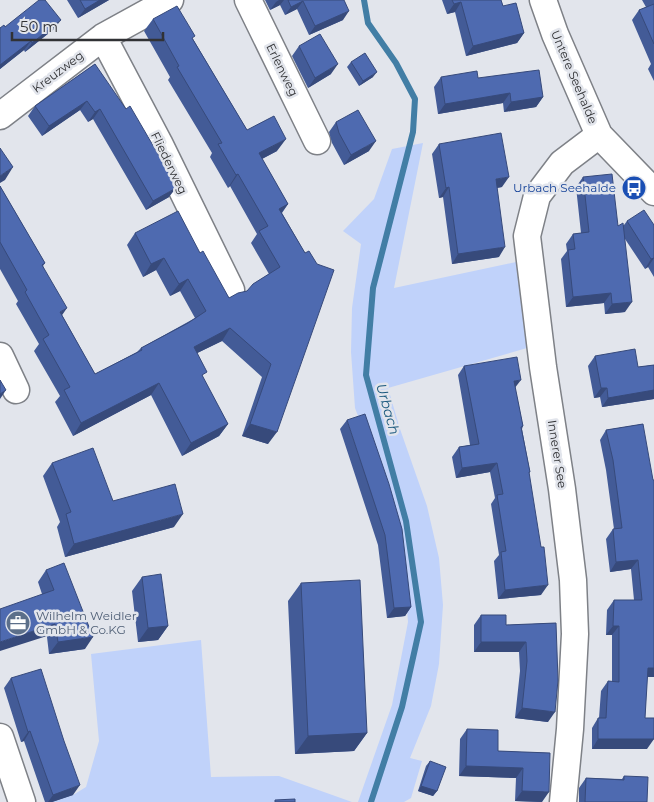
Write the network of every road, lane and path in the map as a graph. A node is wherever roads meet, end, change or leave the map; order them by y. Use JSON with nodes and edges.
{"nodes":[{"id":1,"x":170,"y":0,"type":"edge"},
{"id":2,"x":248,"y":0,"type":"edge"},
{"id":3,"x":543,"y":0,"type":"edge"},
{"id":4,"x":103,"y":37,"type":"junction"},
{"id":5,"x":0,"y":116,"type":"edge"},
{"id":6,"x":598,"y":135,"type":"junction"},
{"id":7,"x":317,"y":141,"type":"dead end"},
{"id":8,"x":654,"y":192,"type":"edge"},
{"id":9,"x":231,"y":290,"type":"dead end"},
{"id":10,"x":0,"y":356,"type":"edge"},
{"id":11,"x":16,"y":390,"type":"dead end"},
{"id":12,"x":0,"y":737,"type":"edge"},
{"id":13,"x":22,"y":802,"type":"edge"},
{"id":14,"x":563,"y":802,"type":"edge"}],
"edges":[{"from":1,"to":4,"type":"street","name":"Kreuzweg"},
{"from":2,"to":7,"type":"street","name":"Erlenweg"},
{"from":3,"to":6,"type":"street","name":"Untere Seehalde"},
{"from":4,"to":5,"type":"street","name":"Kreuzweg"},
{"from":4,"to":9,"type":"street","name":"Fliederweg"},
{"from":6,"to":8,"type":"street","name":"Untere Seehalde"},
{"from":6,"to":14,"type":"street","name":"Innerer See"},
{"from":10,"to":11,"type":"street"},
{"from":12,"to":13,"type":"street"}]}
